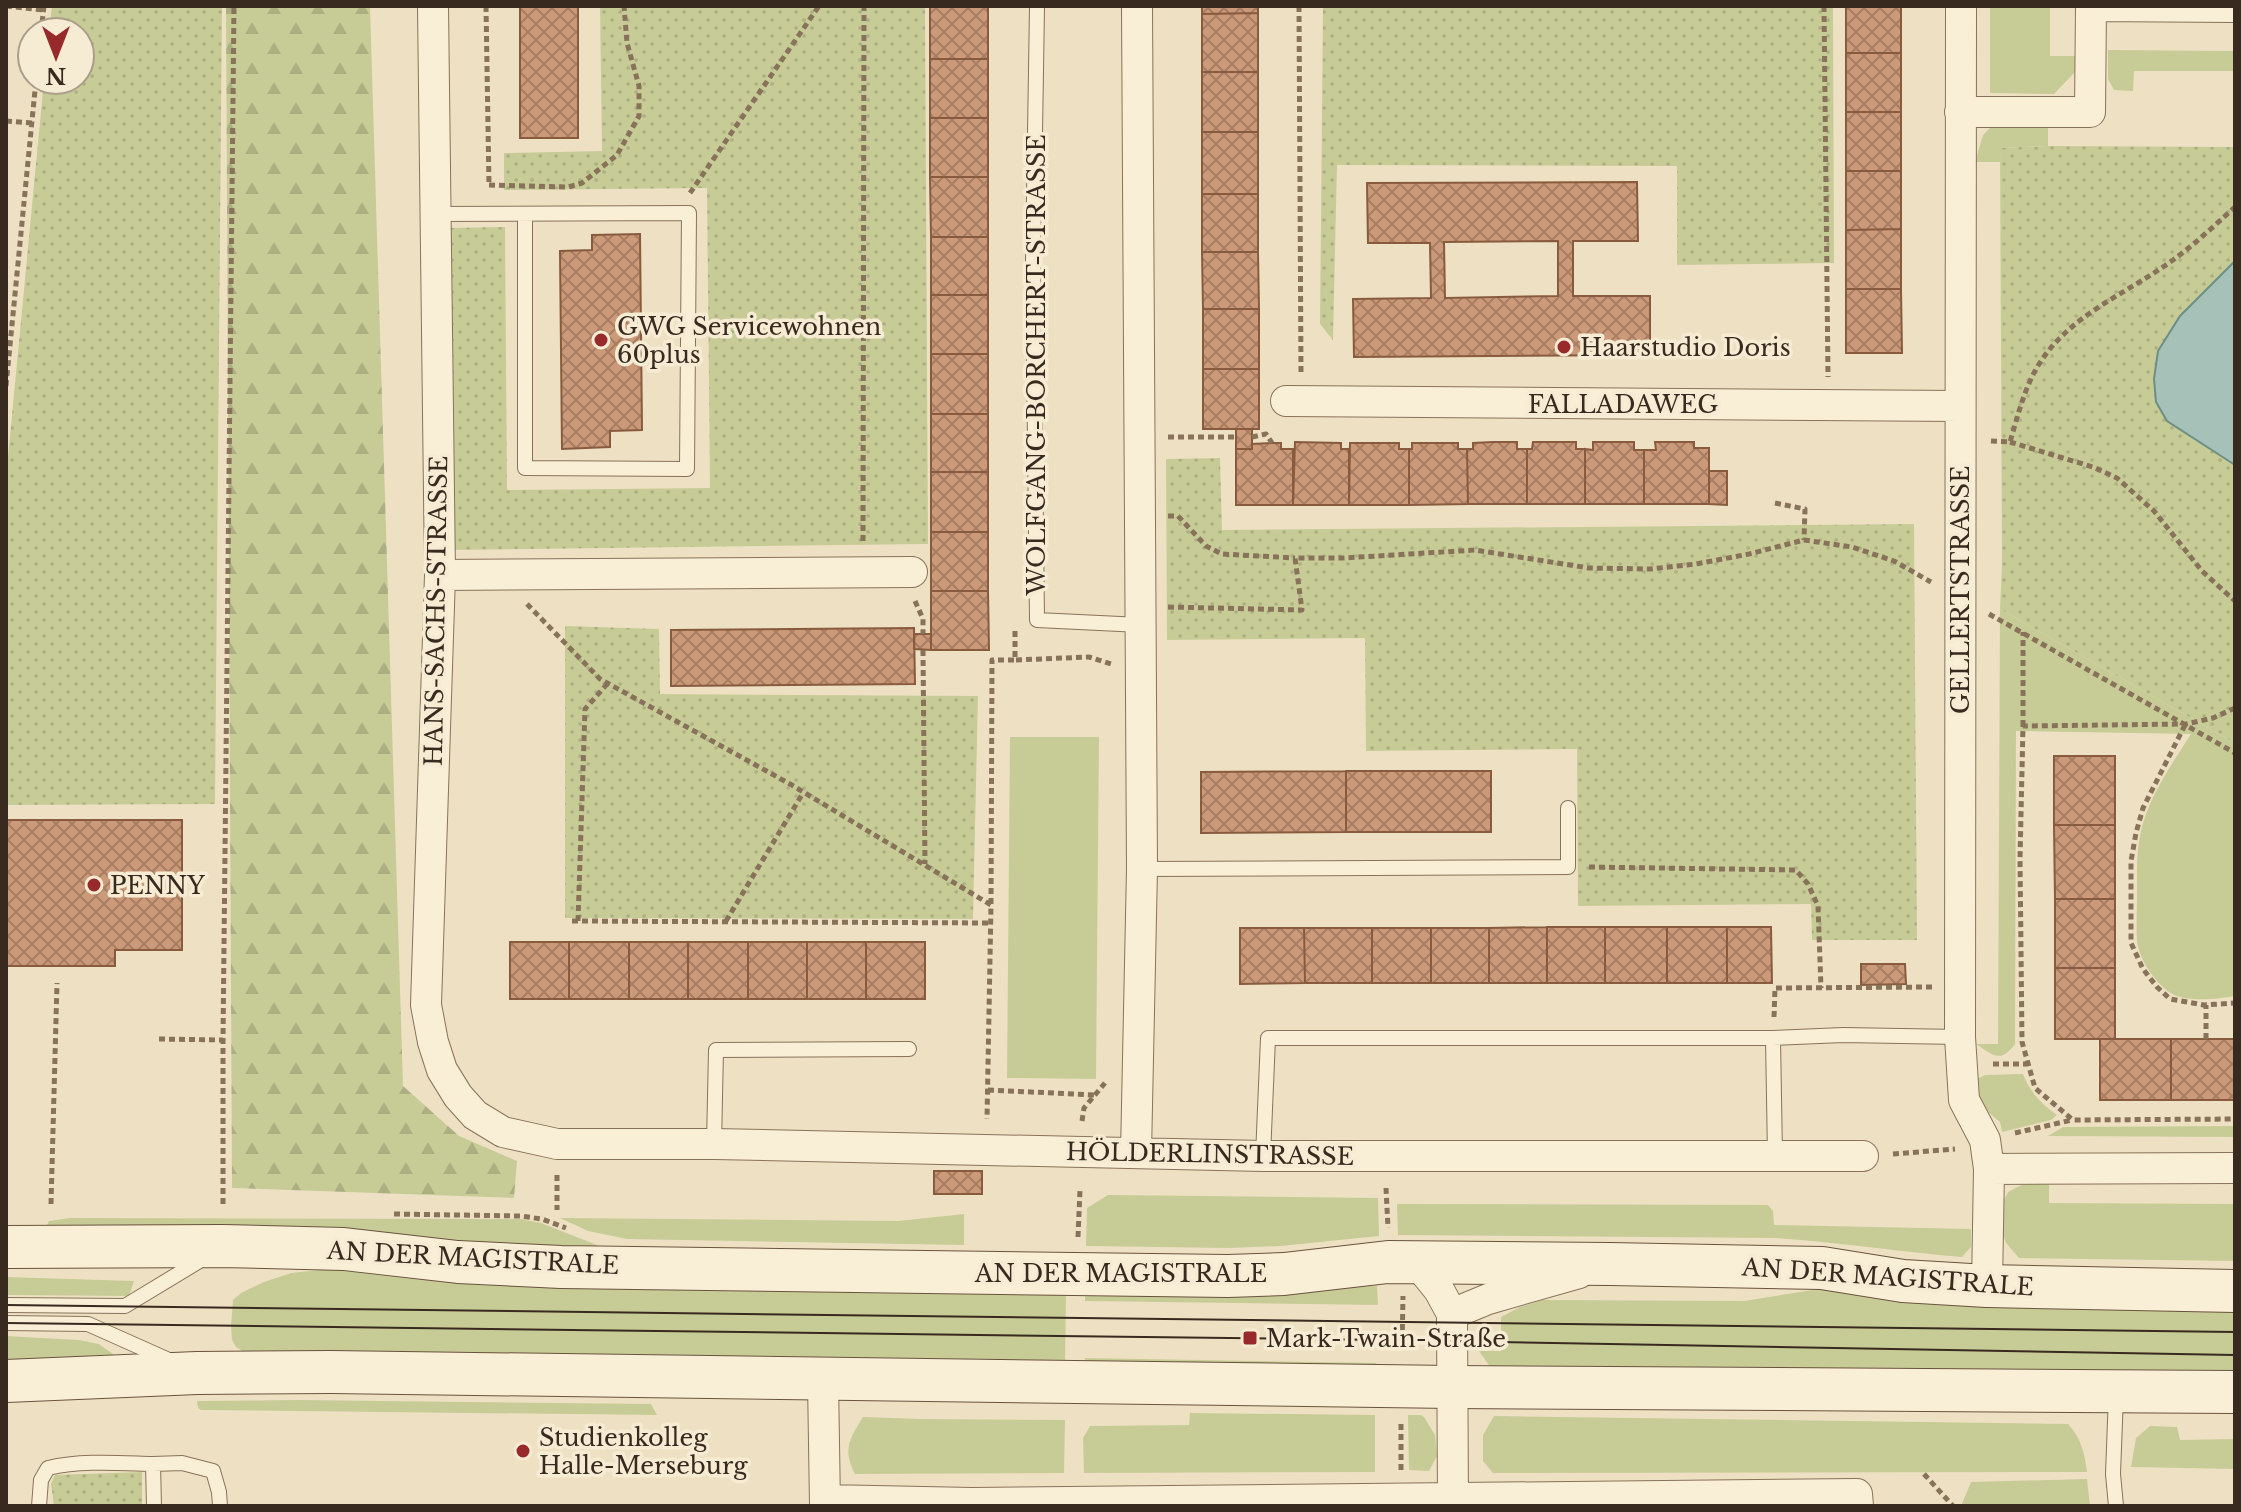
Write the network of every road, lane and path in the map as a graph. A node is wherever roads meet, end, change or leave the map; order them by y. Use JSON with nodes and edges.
{"nodes":[{"id":1,"x":6,"y":6,"type":"edge"},
{"id":2,"x":234,"y":6,"type":"edge"},
{"id":3,"x":433,"y":6,"type":"edge"},
{"id":4,"x":486,"y":6,"type":"edge"},
{"id":5,"x":624,"y":6,"type":"edge"},
{"id":6,"x":819,"y":6,"type":"edge"},
{"id":7,"x":864,"y":6,"type":"edge"},
{"id":8,"x":1037,"y":6,"type":"edge"},
{"id":9,"x":1137,"y":6,"type":"edge"},
{"id":10,"x":1299,"y":6,"type":"edge"},
{"id":11,"x":1824,"y":6,"type":"edge"},
{"id":12,"x":1961,"y":6,"type":"edge"},
{"id":13,"x":2235,"y":7,"type":"edge"},
{"id":14,"x":44,"y":8,"type":"edge"},
{"id":15,"x":35,"y":96,"type":"edge"},
{"id":16,"x":1960,"y":112,"type":"junction"},
{"id":17,"x":6,"y":121,"type":"edge"},
{"id":18,"x":32,"y":123,"type":"junction"},
{"id":19,"x":2235,"y":207,"type":"edge"},
{"id":20,"x":676,"y":213,"type":"junction"},
{"id":21,"x":434,"y":214,"type":"junction"},
{"id":22,"x":525,"y":214,"type":"junction"},
{"id":23,"x":6,"y":386,"type":"edge"},
{"id":24,"x":1293,"y":402,"type":"joint"},
{"id":25,"x":1828,"y":405,"type":"junction"},
{"id":26,"x":1960,"y":406,"type":"junction"},
{"id":27,"x":1189,"y":437,"type":"dead end"},
{"id":28,"x":1236,"y":437,"type":"dead end"},
{"id":29,"x":1252,"y":437,"type":"dead end"},
{"id":30,"x":1960,"y":440,"type":"junction"},
{"id":31,"x":2010,"y":442,"type":"junction"},
{"id":32,"x":1272,"y":443,"type":"dead end"},
{"id":33,"x":1775,"y":503,"type":"dead end"},
{"id":34,"x":1140,"y":513,"type":"junction"},
{"id":35,"x":1804,"y":540,"type":"junction"},
{"id":36,"x":1295,"y":558,"type":"junction"},
{"id":37,"x":912,"y":572,"type":"dead end"},
{"id":38,"x":863,"y":573,"type":"junction"},
{"id":39,"x":440,"y":575,"type":"junction"},
{"id":40,"x":498,"y":575,"type":"junction"},
{"id":41,"x":1961,"y":599,"type":"junction"},
{"id":42,"x":2235,"y":601,"type":"edge"},
{"id":43,"x":1140,"y":615,"type":"junction"},
{"id":44,"x":923,"y":619,"type":"dead end"},
{"id":45,"x":2023,"y":632,"type":"junction"},
{"id":46,"x":923,"y":634,"type":"dead end"},
{"id":47,"x":923,"y":650,"type":"dead end"},
{"id":48,"x":1015,"y":660,"type":"dead end"},
{"id":49,"x":608,"y":683,"type":"junction"},
{"id":50,"x":2235,"y":708,"type":"edge"},
{"id":51,"x":2186,"y":724,"type":"junction"},
{"id":52,"x":2023,"y":726,"type":"junction"},
{"id":53,"x":2235,"y":753,"type":"edge"},
{"id":54,"x":804,"y":793,"type":"junction"},
{"id":55,"x":1568,"y":808,"type":"dead end"},
{"id":56,"x":925,"y":865,"type":"junction"},
{"id":57,"x":1568,"y":867,"type":"junction"},
{"id":58,"x":1142,"y":869,"type":"junction"},
{"id":59,"x":991,"y":905,"type":"junction"},
{"id":60,"x":725,"y":922,"type":"junction"},
{"id":61,"x":991,"y":923,"type":"junction"},
{"id":62,"x":57,"y":983,"type":"dead end"},
{"id":63,"x":1960,"y":987,"type":"junction"},
{"id":64,"x":1821,"y":988,"type":"junction"},
{"id":65,"x":2235,"y":1003,"type":"edge"},
{"id":66,"x":2206,"y":1005,"type":"junction"},
{"id":67,"x":1960,"y":1037,"type":"junction"},
{"id":68,"x":1773,"y":1038,"type":"junction"},
{"id":69,"x":159,"y":1039,"type":"dead end"},
{"id":70,"x":2206,"y":1039,"type":"dead end"},
{"id":71,"x":223,"y":1040,"type":"junction"},
{"id":72,"x":909,"y":1049,"type":"dead end"},
{"id":73,"x":988,"y":1090,"type":"junction"},
{"id":74,"x":1096,"y":1095,"type":"dead end"},
{"id":75,"x":2235,"y":1119,"type":"edge"},
{"id":76,"x":2073,"y":1120,"type":"junction"},
{"id":77,"x":557,"y":1144,"type":"joint"},
{"id":78,"x":714,"y":1144,"type":"junction"},
{"id":79,"x":987,"y":1151,"type":"junction"},
{"id":80,"x":1136,"y":1153,"type":"junction"},
{"id":81,"x":1987,"y":1155,"type":"junction"},
{"id":82,"x":1263,"y":1156,"type":"junction"},
{"id":83,"x":1775,"y":1156,"type":"junction"},
{"id":84,"x":1863,"y":1156,"type":"joint"},
{"id":85,"x":2235,"y":1168,"type":"edge"},
{"id":86,"x":1386,"y":1188,"type":"dead end"},
{"id":87,"x":1080,"y":1190,"type":"dead end"},
{"id":88,"x":51,"y":1204,"type":"dead end"},
{"id":89,"x":223,"y":1204,"type":"dead end"},
{"id":90,"x":1078,"y":1237,"type":"dead end"},
{"id":91,"x":223,"y":1246,"type":"junction"},
{"id":92,"x":6,"y":1247,"type":"edge"},
{"id":93,"x":1402,"y":1252,"type":"junction"},
{"id":94,"x":1610,"y":1264,"type":"junction"},
{"id":95,"x":1987,"y":1286,"type":"junction"},
{"id":96,"x":2235,"y":1291,"type":"edge"},
{"id":97,"x":6,"y":1305,"type":"edge"},
{"id":98,"x":1452,"y":1314,"type":"junction"},
{"id":99,"x":6,"y":1323,"type":"edge"},
{"id":100,"x":197,"y":1373,"type":"junction"},
{"id":101,"x":823,"y":1380,"type":"junction"},
{"id":102,"x":6,"y":1381,"type":"edge"},
{"id":103,"x":1452,"y":1387,"type":"junction"},
{"id":104,"x":2116,"y":1392,"type":"junction"},
{"id":105,"x":2235,"y":1392,"type":"edge"},
{"id":106,"x":153,"y":1464,"type":"junction"},
{"id":107,"x":1924,"y":1474,"type":"dead end"},
{"id":108,"x":1453,"y":1502,"type":"edge"},
{"id":109,"x":825,"y":1503,"type":"edge"},
{"id":110,"x":972,"y":1504,"type":"edge"},
{"id":111,"x":39,"y":1506,"type":"edge"},
{"id":112,"x":154,"y":1506,"type":"edge"},
{"id":113,"x":220,"y":1506,"type":"edge"},
{"id":114,"x":1858,"y":1506,"type":"edge"},
{"id":115,"x":1953,"y":1506,"type":"edge"},
{"id":116,"x":2116,"y":1506,"type":"edge"}],
"edges":[{"from":1,"to":14,"type":"path"},
{"from":2,"to":71,"type":"path"},
{"from":3,"to":21,"type":"street","name":"HANS-SACHS-STRASSE"},
{"from":4,"to":5,"type":"path"},
{"from":6,"to":20,"type":"path"},
{"from":7,"to":38,"type":"path"},
{"from":8,"to":43,"type":"lane","name":"WOLFGANG-BORCHERT-STRASSE"},
{"from":9,"to":34,"type":"street"},
{"from":10,"to":24,"type":"path"},
{"from":11,"to":25,"type":"path"},
{"from":12,"to":16,"type":"street","name":"GELLERTSTRASSE"},
{"from":13,"to":16,"type":"street"},
{"from":15,"to":18,"type":"path"},
{"from":16,"to":26,"type":"street","name":"GELLERTSTRASSE"},
{"from":17,"to":18,"type":"path"},
{"from":18,"to":23,"type":"path"},
{"from":19,"to":31,"type":"path"},
{"from":20,"to":22,"type":"lane"},
{"from":20,"to":22,"type":"lane"},
{"from":21,"to":22,"type":"lane"},
{"from":21,"to":39,"type":"street","name":"HANS-SACHS-STRASSE"},
{"from":24,"to":25,"type":"street","name":"FALLADAWEG"},
{"from":25,"to":26,"type":"street","name":"FALLADAWEG"},
{"from":26,"to":30,"type":"street","name":"GELLERTSTRASSE"},
{"from":27,"to":28,"type":"path"},
{"from":29,"to":32,"type":"path"},
{"from":30,"to":31,"type":"path"},
{"from":30,"to":41,"type":"street","name":"GELLERTSTRASSE"},
{"from":31,"to":42,"type":"path"},
{"from":33,"to":35,"type":"path"},
{"from":34,"to":36,"type":"path"},
{"from":34,"to":43,"type":"street"},
{"from":35,"to":36,"type":"path"},
{"from":35,"to":41,"type":"path"},
{"from":36,"to":43,"type":"path"},
{"from":37,"to":38,"type":"street"},
{"from":38,"to":40,"type":"street"},
{"from":39,"to":40,"type":"street"},
{"from":39,"to":77,"type":"street","name":"HANS-SACHS-STRASSE"},
{"from":40,"to":49,"type":"path"},
{"from":41,"to":45,"type":"path"},
{"from":41,"to":63,"type":"street","name":"GELLERTSTRASSE"},
{"from":43,"to":58,"type":"street"},
{"from":44,"to":46,"type":"path"},
{"from":45,"to":51,"type":"path"},
{"from":45,"to":52,"type":"path"},
{"from":47,"to":56,"type":"path"},
{"from":48,"to":59,"type":"path"},
{"from":49,"to":54,"type":"path"},
{"from":49,"to":60,"type":"path"},
{"from":50,"to":51,"type":"path"},
{"from":51,"to":52,"type":"path"},
{"from":51,"to":53,"type":"path"},
{"from":51,"to":66,"type":"path"},
{"from":52,"to":76,"type":"path"},
{"from":54,"to":56,"type":"path"},
{"from":54,"to":60,"type":"path"},
{"from":55,"to":57,"type":"lane"},
{"from":56,"to":59,"type":"path"},
{"from":57,"to":58,"type":"lane"},
{"from":57,"to":64,"type":"path"},
{"from":58,"to":80,"type":"street"},
{"from":59,"to":61,"type":"path"},
{"from":60,"to":61,"type":"path"},
{"from":61,"to":73,"type":"path"},
{"from":62,"to":88,"type":"path"},
{"from":63,"to":64,"type":"path"},
{"from":63,"to":67,"type":"street","name":"GELLERTSTRASSE"},
{"from":64,"to":68,"type":"path"},
{"from":65,"to":66,"type":"path"},
{"from":66,"to":70,"type":"path"},
{"from":67,"to":68,"type":"lane"},
{"from":67,"to":81,"type":"street","name":"GELLERTSTRASSE"},
{"from":68,"to":82,"type":"lane"},
{"from":68,"to":83,"type":"lane"},
{"from":69,"to":71,"type":"path"},
{"from":71,"to":89,"type":"path"},
{"from":72,"to":78,"type":"lane"},
{"from":73,"to":74,"type":"path"},
{"from":73,"to":79,"type":"path"},
{"from":75,"to":76,"type":"path"},
{"from":76,"to":81,"type":"path"},
{"from":77,"to":78,"type":"street","name":"HÖLDERLINSTRASSE"},
{"from":78,"to":79,"type":"street","name":"HÖLDERLINSTRASSE"},
{"from":79,"to":80,"type":"street","name":"HÖLDERLINSTRASSE"},
{"from":80,"to":82,"type":"street","name":"HÖLDERLINSTRASSE"},
{"from":81,"to":84,"type":"path"},
{"from":81,"to":85,"type":"street"},
{"from":81,"to":95,"type":"street","name":"GELLERTSTRASSE"},
{"from":82,"to":83,"type":"street","name":"HÖLDERLINSTRASSE"},
{"from":83,"to":84,"type":"street","name":"HÖLDERLINSTRASSE"},
{"from":86,"to":93,"type":"path"},
{"from":87,"to":90,"type":"path"},
{"from":91,"to":92,"type":"main road","name":"AN DER MAGISTRALE"},
{"from":91,"to":93,"type":"main road","name":"AN DER MAGISTRALE"},
{"from":91,"to":97,"type":"lane"},
{"from":93,"to":94,"type":"main road","name":"AN DER MAGISTRALE"},
{"from":93,"to":98,"type":"street"},
{"from":94,"to":95,"type":"main road","name":"AN DER MAGISTRALE"},
{"from":94,"to":98,"type":"street"},
{"from":95,"to":96,"type":"main road","name":"AN DER MAGISTRALE"},
{"from":98,"to":103,"type":"street"},
{"from":99,"to":100,"type":"lane"},
{"from":100,"to":101,"type":"main road"},
{"from":100,"to":102,"type":"main road"},
{"from":101,"to":103,"type":"main road"},
{"from":101,"to":109,"type":"street"},
{"from":103,"to":104,"type":"main road"},
{"from":103,"to":108,"type":"street"},
{"from":104,"to":105,"type":"main road"},
{"from":104,"to":116,"type":"lane"},
{"from":106,"to":111,"type":"lane"},
{"from":106,"to":112,"type":"lane"},
{"from":106,"to":113,"type":"lane"},
{"from":107,"to":115,"type":"path"},
{"from":108,"to":110,"type":"street"},
{"from":108,"to":114,"type":"street"},
{"from":109,"to":110,"type":"street"}]}
